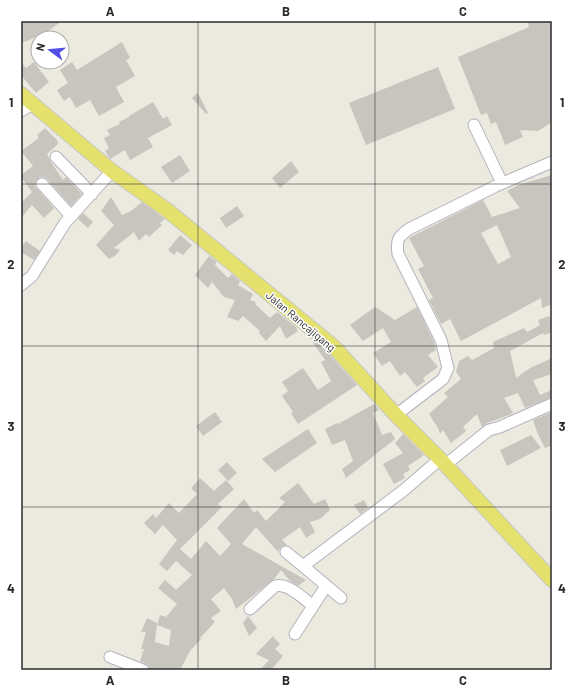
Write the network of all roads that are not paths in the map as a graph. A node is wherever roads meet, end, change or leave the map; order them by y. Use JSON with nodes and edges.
{"nodes":[{"id":1,"x":21,"y":94,"type":"edge"},
{"id":2,"x":33,"y":104,"type":"junction"},
{"id":3,"x":21,"y":111,"type":"edge"},
{"id":4,"x":474,"y":126,"type":"dead end"},
{"id":5,"x":56,"y":157,"type":"dead end"},
{"id":6,"x":552,"y":162,"type":"edge"},
{"id":7,"x":112,"y":170,"type":"junction"},
{"id":8,"x":502,"y":183,"type":"junction"},
{"id":9,"x":42,"y":184,"type":"dead end"},
{"id":10,"x":92,"y":194,"type":"junction"},
{"id":11,"x":71,"y":216,"type":"junction"},
{"id":12,"x":21,"y":285,"type":"edge"},
{"id":13,"x":552,"y":404,"type":"edge"},
{"id":14,"x":396,"y":415,"type":"junction"},
{"id":15,"x":442,"y":462,"type":"junction"},
{"id":16,"x":286,"y":552,"type":"dead end"},
{"id":17,"x":303,"y":566,"type":"junction"},
{"id":18,"x":552,"y":580,"type":"edge"},
{"id":19,"x":326,"y":586,"type":"junction"},
{"id":20,"x":341,"y":598,"type":"dead end"},
{"id":21,"x":313,"y":606,"type":"junction"},
{"id":22,"x":250,"y":608,"type":"dead end"},
{"id":23,"x":295,"y":634,"type":"dead end"},
{"id":24,"x":110,"y":657,"type":"dead end"},
{"id":25,"x":144,"y":670,"type":"edge"}],
"edges":[{"from":1,"to":2,"type":"main road","name":"Jalan Rancajigang"},
{"from":2,"to":3,"type":"street"},
{"from":2,"to":7,"type":"main road","name":"Jalan Rancajigang"},
{"from":4,"to":8,"type":"street"},
{"from":5,"to":10,"type":"street"},
{"from":6,"to":8,"type":"street"},
{"from":7,"to":10,"type":"street"},
{"from":7,"to":14,"type":"main road","name":"Jalan Rancajigang"},
{"from":8,"to":14,"type":"street"},
{"from":9,"to":11,"type":"street"},
{"from":10,"to":11,"type":"street"},
{"from":11,"to":12,"type":"street"},
{"from":13,"to":15,"type":"street"},
{"from":14,"to":15,"type":"main road","name":"Jalan Rancajigang"},
{"from":15,"to":17,"type":"street"},
{"from":15,"to":18,"type":"main road","name":"Jalan Rancajigang"},
{"from":16,"to":17,"type":"street"},
{"from":17,"to":19,"type":"street"},
{"from":19,"to":20,"type":"street"},
{"from":19,"to":21,"type":"street"},
{"from":21,"to":22,"type":"street"},
{"from":21,"to":23,"type":"street"},
{"from":24,"to":25,"type":"street"}]}
